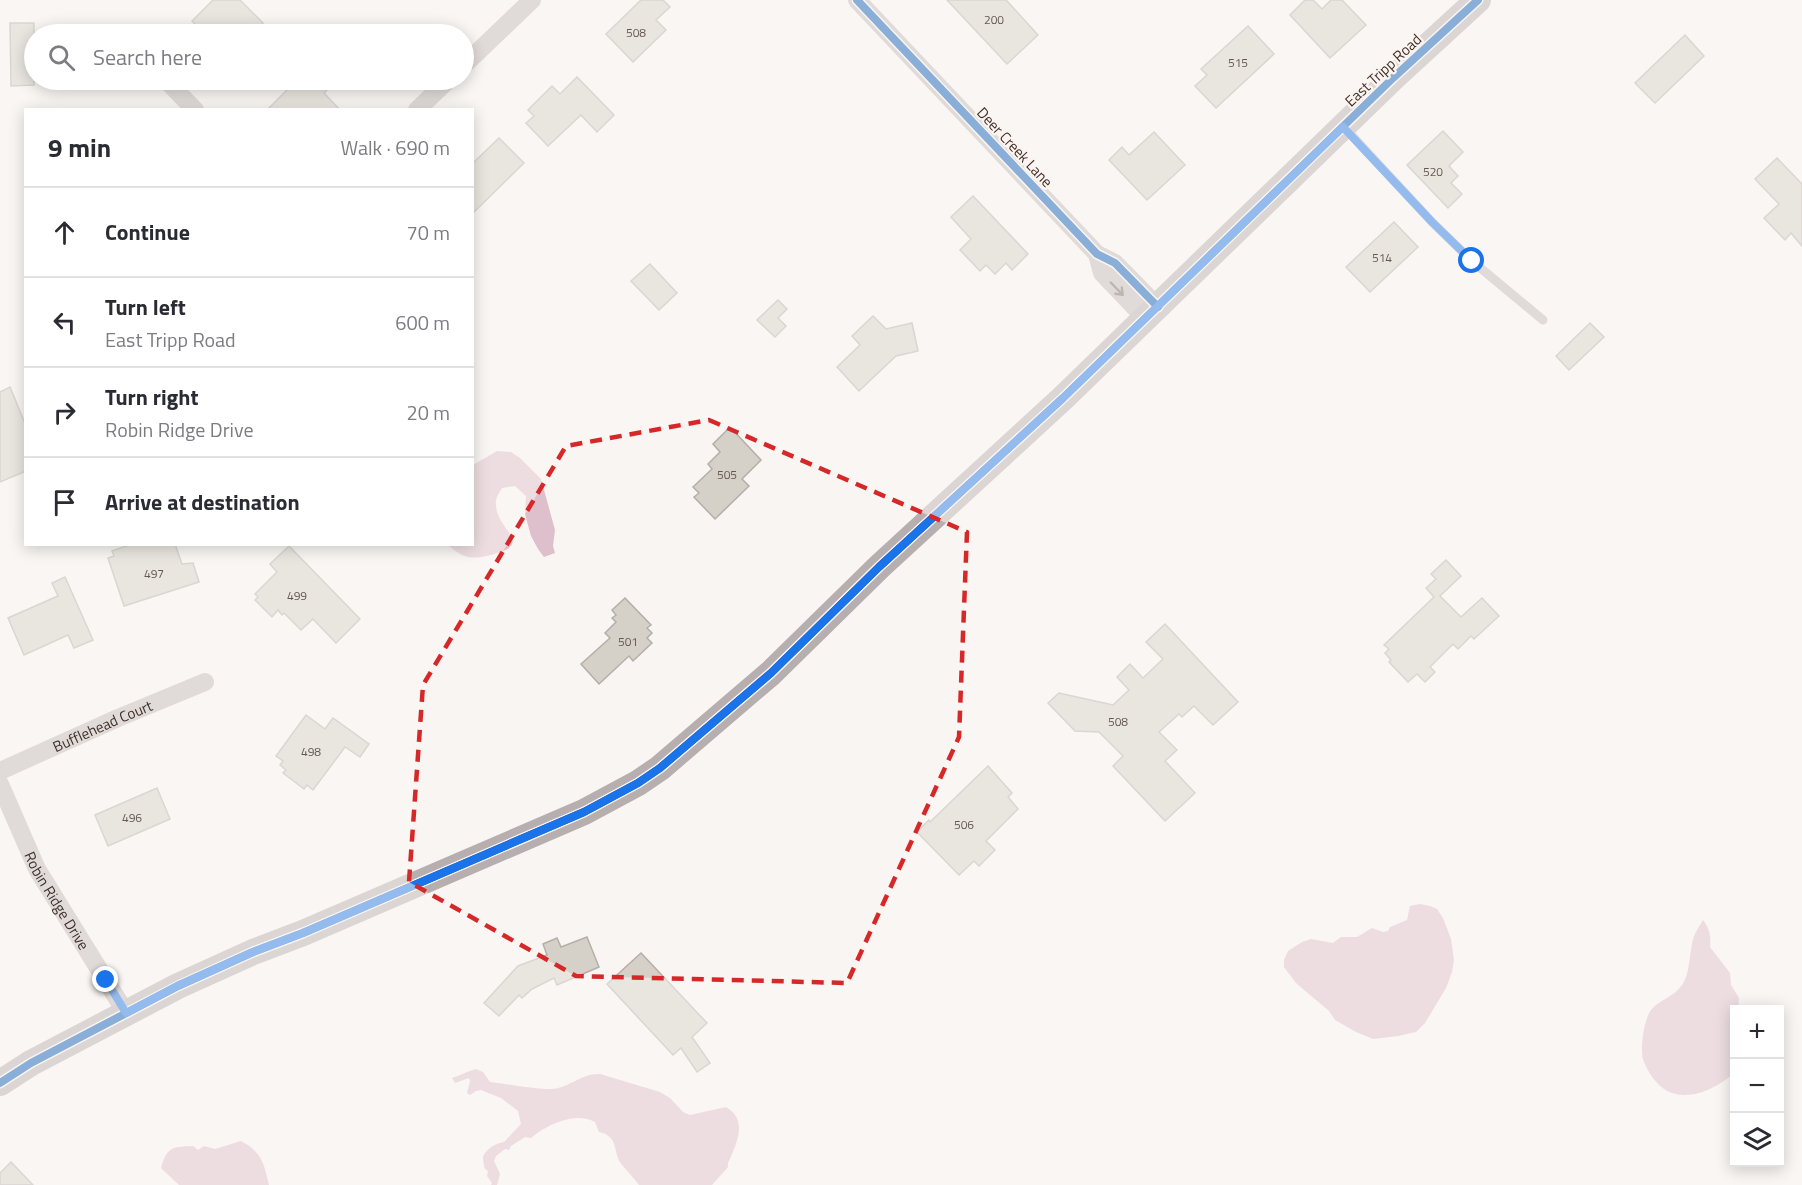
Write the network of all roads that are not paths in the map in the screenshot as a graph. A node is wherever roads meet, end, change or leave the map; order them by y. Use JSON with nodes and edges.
{"nodes":[{"id":1,"x":532,"y":0,"type":"edge"},
{"id":2,"x":857,"y":0,"type":"edge"},
{"id":3,"x":1478,"y":0,"type":"edge"},
{"id":4,"x":474,"y":55,"type":"edge"},
{"id":5,"x":176,"y":90,"type":"edge"},
{"id":6,"x":438,"y":90,"type":"edge"},
{"id":7,"x":193,"y":108,"type":"edge"},
{"id":8,"x":419,"y":108,"type":"edge"},
{"id":9,"x":1343,"y":127,"type":"junction"},
{"id":10,"x":1151,"y":312,"type":"junction"},
{"id":11,"x":1543,"y":320,"type":"dead end"},
{"id":12,"x":205,"y":682,"type":"dead end"},
{"id":13,"x":0,"y":771,"type":"edge"},
{"id":14,"x":0,"y":784,"type":"edge"},
{"id":15,"x":126,"y":1013,"type":"junction"},
{"id":16,"x":0,"y":1083,"type":"edge"}],
"edges":[{"from":1,"to":4,"type":"street"},
{"from":2,"to":10,"type":"street","name":"Deer Creek Lane"},
{"from":3,"to":9,"type":"street","name":"East Tripp Road"},
{"from":5,"to":7,"type":"street"},
{"from":6,"to":8,"type":"street"},
{"from":9,"to":10,"type":"street","name":"East Tripp Road"},
{"from":9,"to":11,"type":"lane"},
{"from":10,"to":15,"type":"street","name":"East Tripp Road"},
{"from":12,"to":13,"type":"street","name":"Bufflehead Court"},
{"from":14,"to":15,"type":"street","name":"Robin Ridge Drive"},
{"from":15,"to":16,"type":"street","name":"East Tripp Road"}]}
